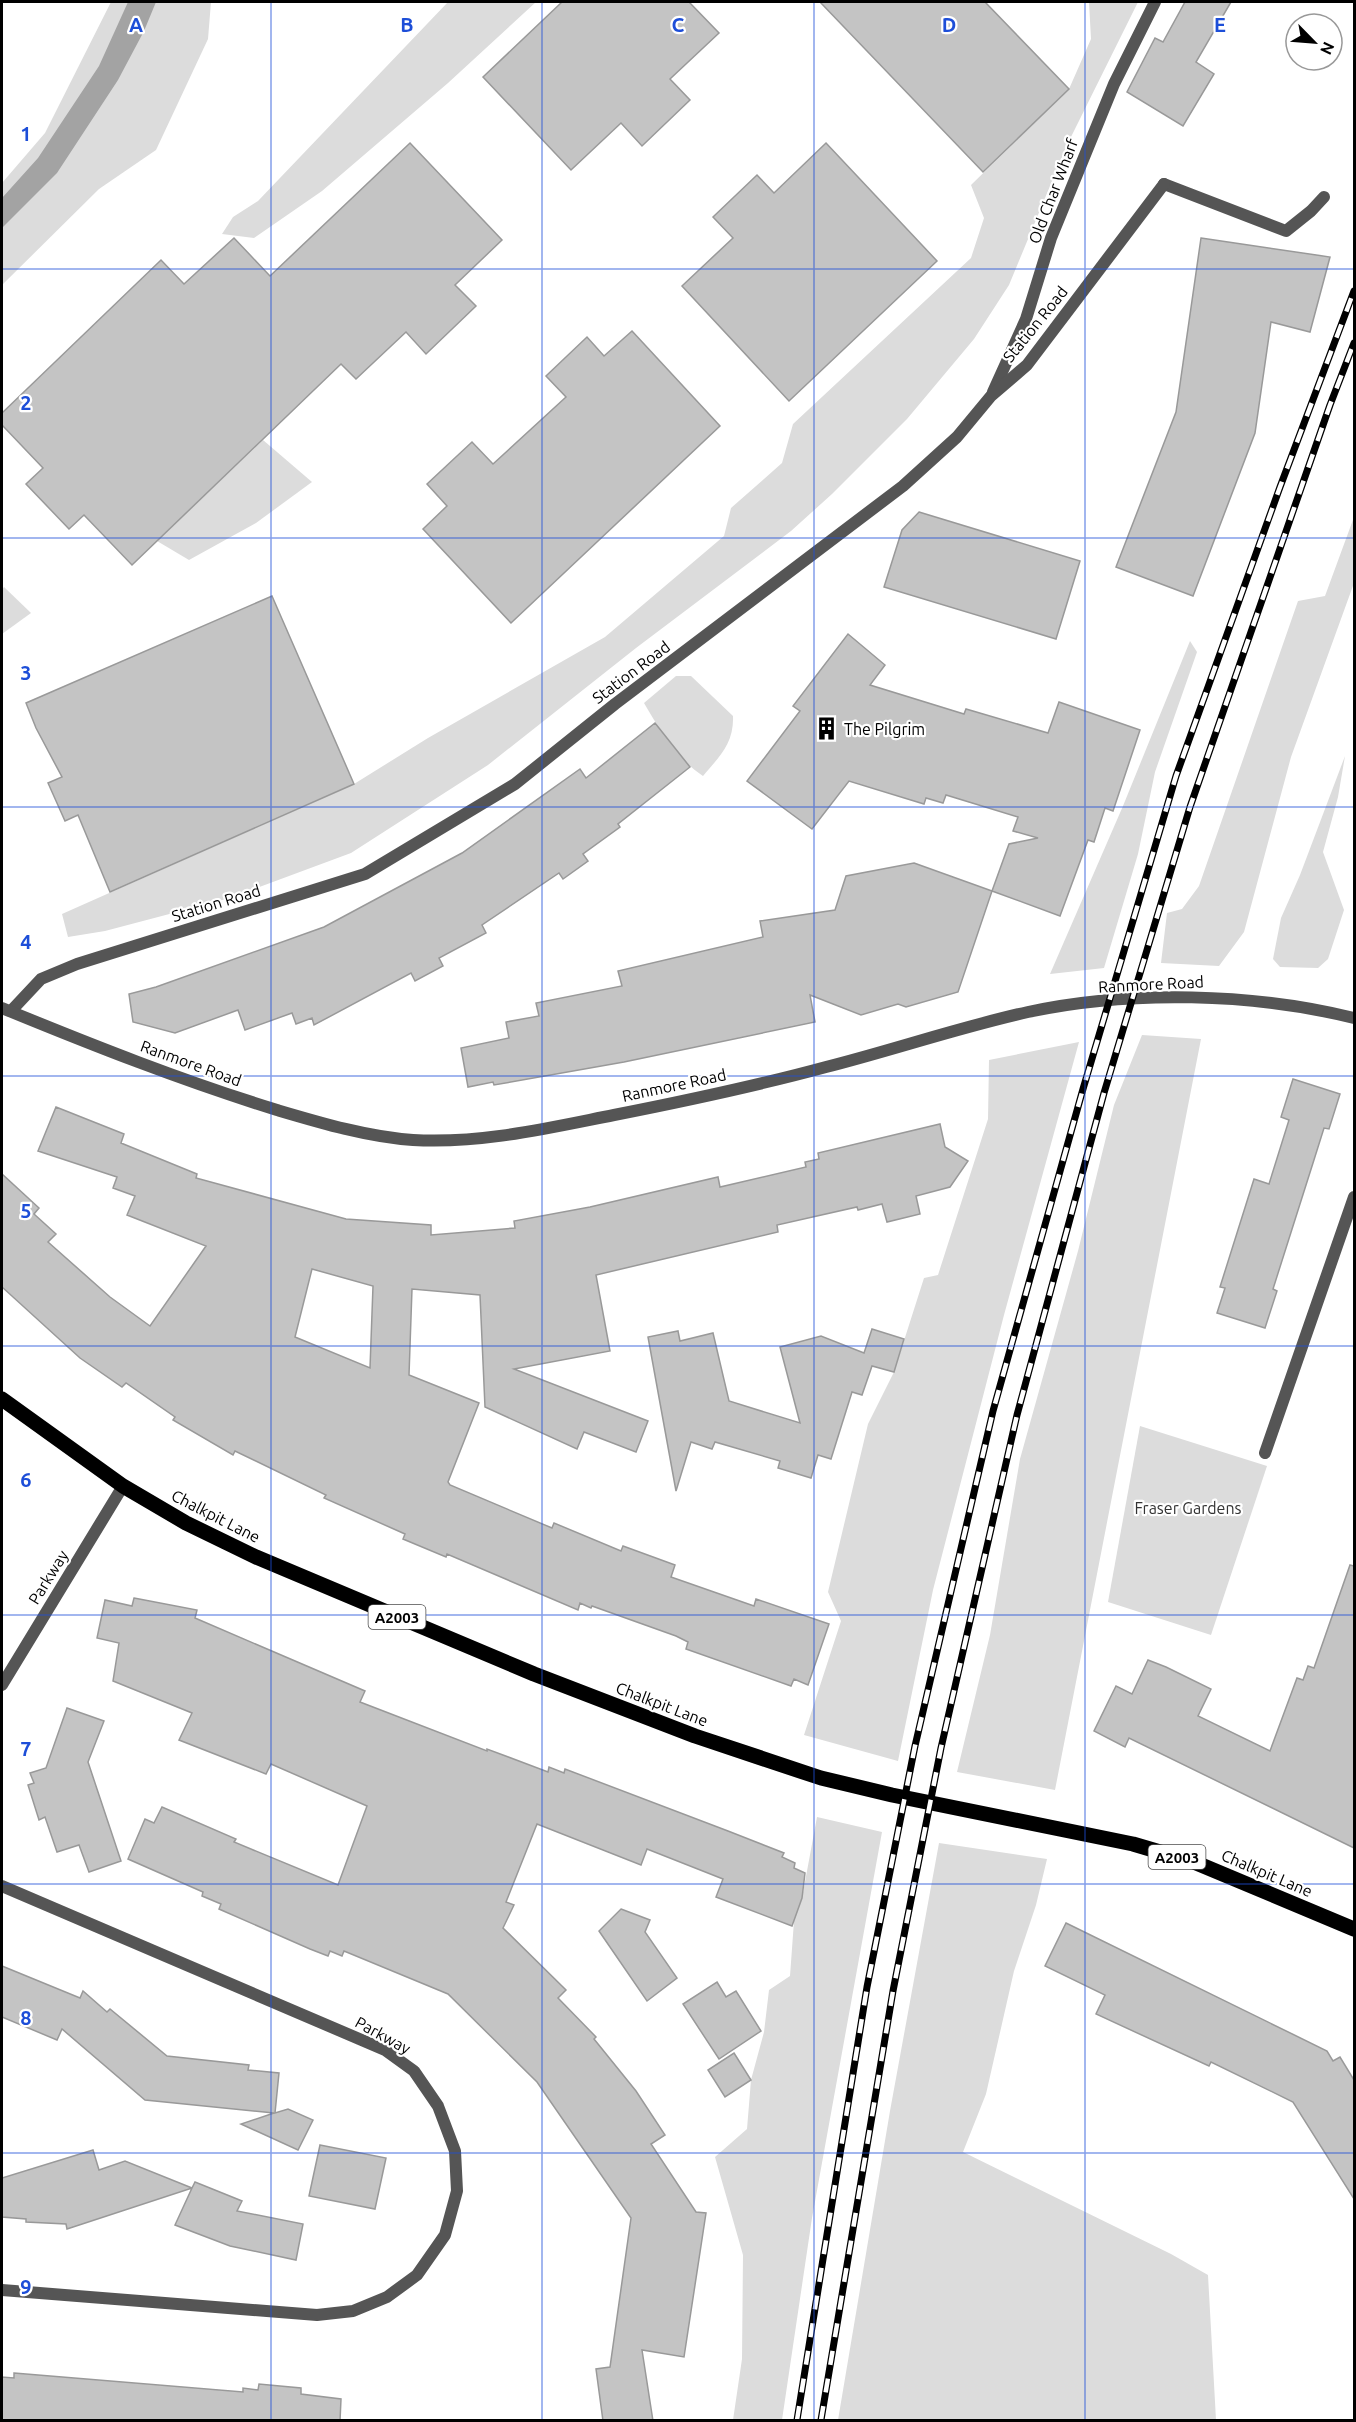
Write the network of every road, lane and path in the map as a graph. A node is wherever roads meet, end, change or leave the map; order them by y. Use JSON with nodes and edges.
{"nodes":[{"id":1,"x":1155,"y":2,"type":"edge"},
{"id":2,"x":1324,"y":196,"type":"dead end"},
{"id":3,"x":992,"y":396,"type":"junction"},
{"id":4,"x":6,"y":1010,"type":"edge"},
{"id":5,"x":1354,"y":1018,"type":"edge"},
{"id":6,"x":1354,"y":1197,"type":"edge"},
{"id":7,"x":2,"y":1399,"type":"edge"},
{"id":8,"x":1265,"y":1453,"type":"dead end"},
{"id":9,"x":123,"y":1486,"type":"junction"},
{"id":10,"x":2,"y":1685,"type":"edge"},
{"id":11,"x":2,"y":1886,"type":"edge"},
{"id":12,"x":1354,"y":1929,"type":"edge"},
{"id":13,"x":2,"y":2290,"type":"edge"}],
"edges":[{"from":1,"to":3,"type":"street","name":"Old Char Wharf"},
{"from":2,"to":3,"type":"street","name":"Station Road"},
{"from":3,"to":4,"type":"street","name":"Station Road"},
{"from":4,"to":5,"type":"street","name":"Ranmore Road"},
{"from":6,"to":8,"type":"street"},
{"from":7,"to":9,"type":"main road","name":"Chalkpit Lane","number":"A2003"},
{"from":9,"to":10,"type":"street","name":"Parkway"},
{"from":9,"to":12,"type":"main road","name":"Chalkpit Lane","number":"A2003"},
{"from":11,"to":13,"type":"street","name":"Parkway"}]}
